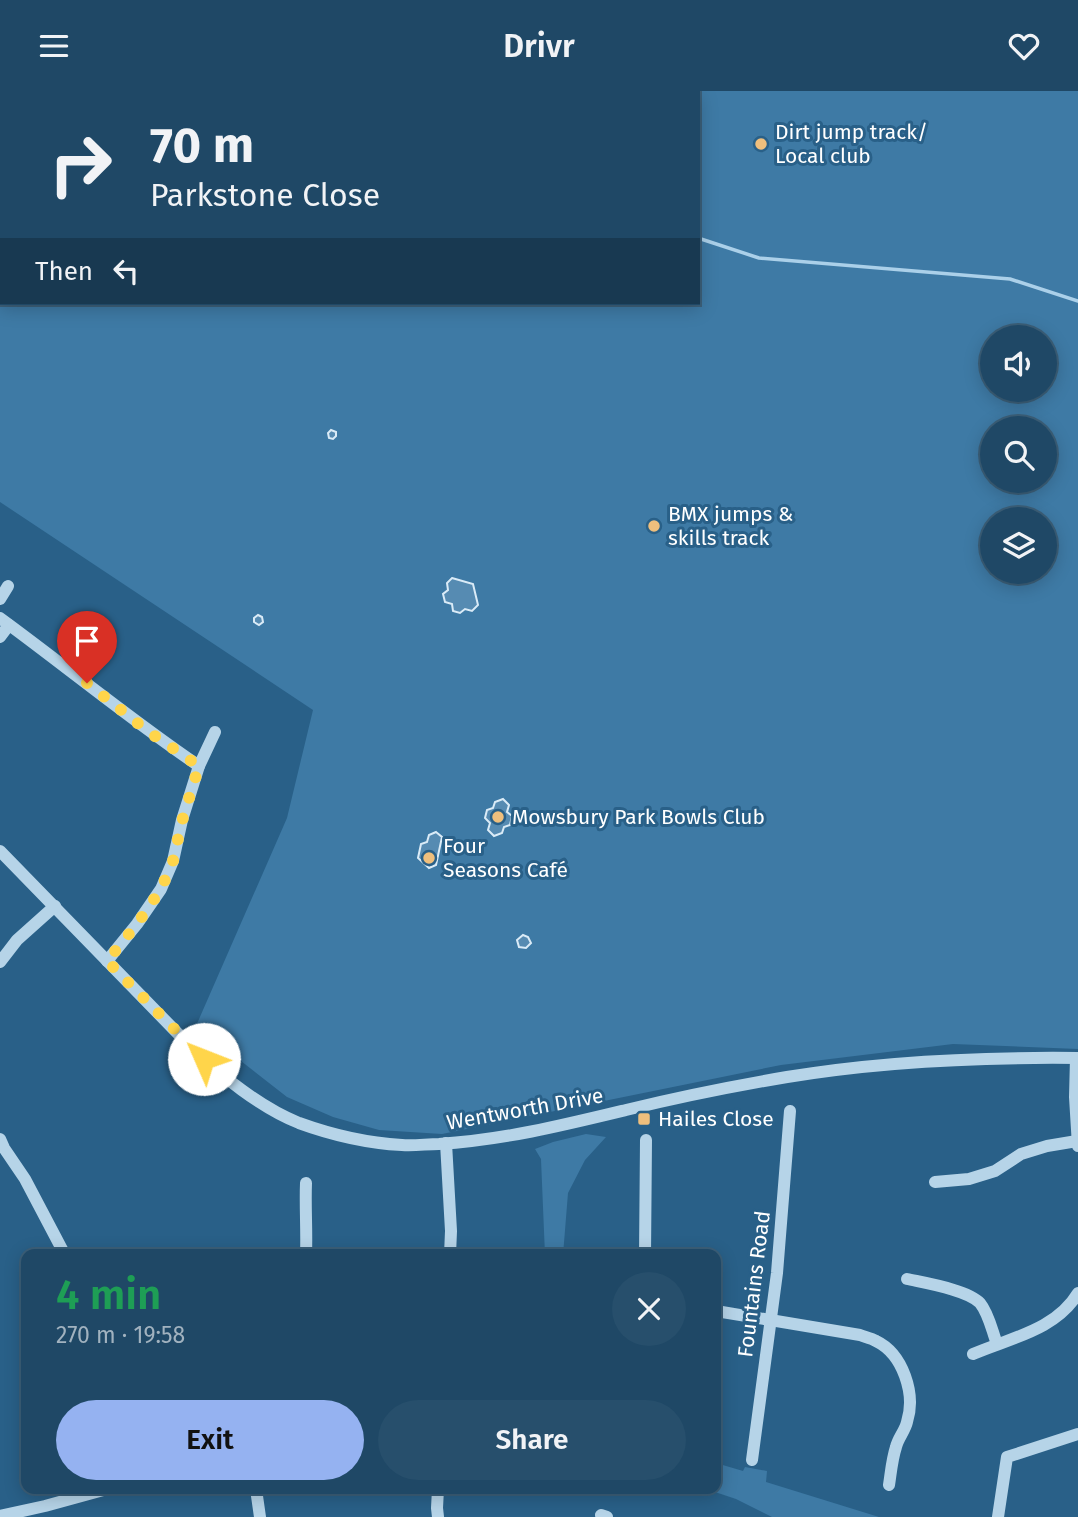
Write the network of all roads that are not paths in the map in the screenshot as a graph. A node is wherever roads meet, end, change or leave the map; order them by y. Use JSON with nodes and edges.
{"nodes":[{"id":1,"x":8,"y":586,"type":"dead end"},
{"id":2,"x":0,"y":599,"type":"edge"},
{"id":3,"x":5,"y":621,"type":"edge"},
{"id":4,"x":0,"y":637,"type":"edge"},
{"id":5,"x":215,"y":732,"type":"dead end"},
{"id":6,"x":199,"y":766,"type":"junction"},
{"id":7,"x":0,"y":851,"type":"edge"},
{"id":8,"x":55,"y":906,"type":"junction"},
{"id":9,"x":107,"y":961,"type":"junction"},
{"id":10,"x":0,"y":962,"type":"edge"},
{"id":11,"x":1077,"y":1058,"type":"edge"},
{"id":12,"x":790,"y":1111,"type":"dead end"},
{"id":13,"x":0,"y":1139,"type":"edge"},
{"id":14,"x":646,"y":1140,"type":"dead end"},
{"id":15,"x":1077,"y":1140,"type":"edge"},
{"id":16,"x":446,"y":1143,"type":"junction"},
{"id":17,"x":1078,"y":1146,"type":"edge"},
{"id":18,"x":935,"y":1182,"type":"dead end"},
{"id":19,"x":306,"y":1183,"type":"dead end"},
{"id":20,"x":62,"y":1249,"type":"edge"},
{"id":21,"x":306,"y":1249,"type":"edge"},
{"id":22,"x":450,"y":1249,"type":"edge"},
{"id":23,"x":645,"y":1249,"type":"edge"},
{"id":24,"x":907,"y":1279,"type":"dead end"},
{"id":25,"x":1078,"y":1293,"type":"edge"},
{"id":26,"x":721,"y":1312,"type":"edge"},
{"id":27,"x":770,"y":1319,"type":"junction"},
{"id":28,"x":997,"y":1344,"type":"junction"},
{"id":29,"x":973,"y":1354,"type":"dead end"},
{"id":30,"x":1078,"y":1434,"type":"edge"},
{"id":31,"x":752,"y":1460,"type":"dead end"},
{"id":32,"x":889,"y":1485,"type":"dead end"},
{"id":33,"x":89,"y":1494,"type":"edge"},
{"id":34,"x":257,"y":1494,"type":"edge"},
{"id":35,"x":438,"y":1494,"type":"edge"},
{"id":36,"x":0,"y":1515,"type":"edge"},
{"id":37,"x":260,"y":1517,"type":"edge"},
{"id":38,"x":438,"y":1517,"type":"edge"},
{"id":39,"x":998,"y":1517,"type":"edge"}],
"edges":[{"from":1,"to":2,"type":"street"},
{"from":3,"to":4,"type":"street"},
{"from":3,"to":6,"type":"street"},
{"from":5,"to":6,"type":"street"},
{"from":6,"to":9,"type":"street"},
{"from":7,"to":8,"type":"street","name":"Wentworth Drive"},
{"from":8,"to":9,"type":"street","name":"Wentworth Drive"},
{"from":8,"to":10,"type":"street"},
{"from":9,"to":16,"type":"street","name":"Wentworth Drive"},
{"from":11,"to":15,"type":"street"},
{"from":11,"to":16,"type":"street","name":"Wentworth Drive"},
{"from":12,"to":27,"type":"street","name":"Fountains Road"},
{"from":13,"to":20,"type":"street"},
{"from":14,"to":23,"type":"street"},
{"from":15,"to":17,"type":"street"},
{"from":15,"to":18,"type":"street"},
{"from":16,"to":22,"type":"street"},
{"from":19,"to":21,"type":"street"},
{"from":24,"to":28,"type":"street"},
{"from":25,"to":28,"type":"street"},
{"from":26,"to":27,"type":"street"},
{"from":27,"to":31,"type":"street","name":"Fountains Road"},
{"from":27,"to":32,"type":"street"},
{"from":28,"to":29,"type":"street"},
{"from":30,"to":39,"type":"street"},
{"from":33,"to":36,"type":"street"},
{"from":34,"to":37,"type":"street"},
{"from":35,"to":38,"type":"street"}]}
